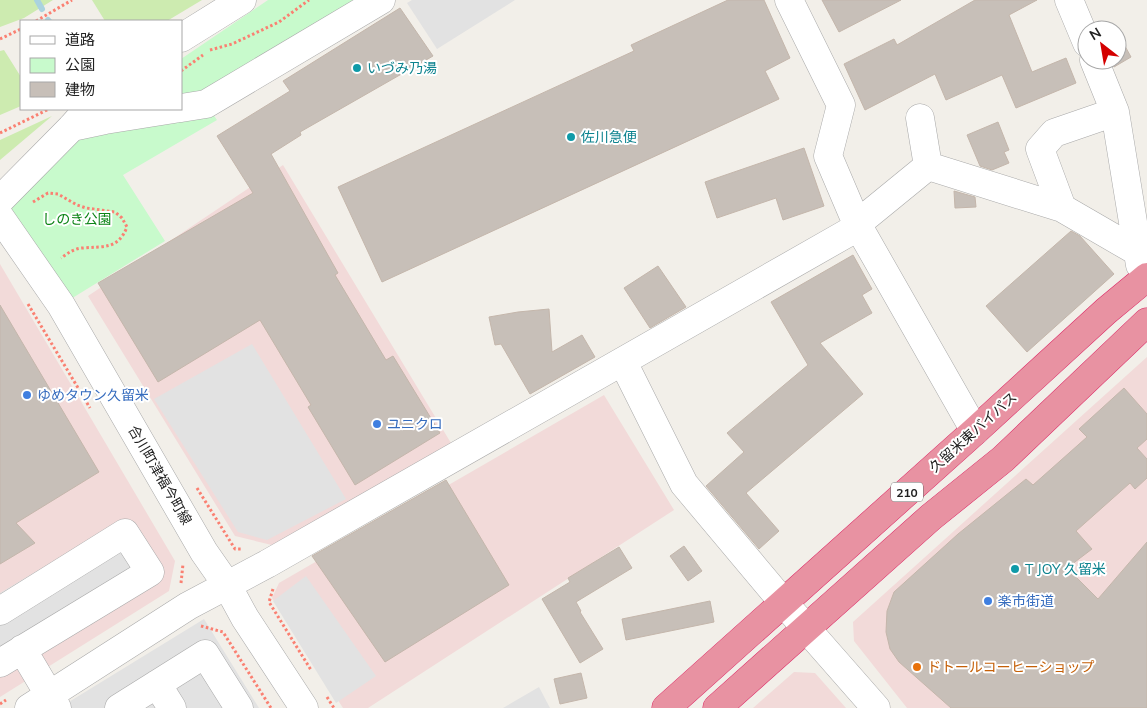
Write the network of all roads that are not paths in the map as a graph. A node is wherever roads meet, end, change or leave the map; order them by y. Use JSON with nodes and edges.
{"nodes":[{"id":1,"x":242,"y":0,"type":"edge"},
{"id":2,"x":381,"y":0,"type":"edge"},
{"id":3,"x":790,"y":0,"type":"edge"},
{"id":4,"x":1069,"y":0,"type":"edge"},
{"id":5,"x":1077,"y":20,"type":"edge"},
{"id":6,"x":182,"y":37,"type":"edge"},
{"id":7,"x":1098,"y":70,"type":"edge"},
{"id":8,"x":182,"y":108,"type":"edge"},
{"id":9,"x":168,"y":110,"type":"edge"},
{"id":10,"x":1115,"y":112,"type":"junction"},
{"id":11,"x":80,"y":118,"type":"edge"},
{"id":12,"x":920,"y":118,"type":"dead end"},
{"id":13,"x":928,"y":166,"type":"junction"},
{"id":14,"x":0,"y":200,"type":"edge"},
{"id":15,"x":1062,"y":208,"type":"junction"},
{"id":16,"x":0,"y":217,"type":"edge"},
{"id":17,"x":858,"y":225,"type":"junction"},
{"id":18,"x":1138,"y":252,"type":"junction"},
{"id":19,"x":1145,"y":281,"type":"edge"},
{"id":20,"x":1147,"y":322,"type":"edge"},
{"id":21,"x":623,"y":362,"type":"junction"},
{"id":22,"x":975,"y":431,"type":"junction"},
{"id":23,"x":227,"y":585,"type":"junction"},
{"id":24,"x":783,"y":602,"type":"junction"},
{"id":25,"x":0,"y":611,"type":"edge"},
{"id":26,"x":806,"y":627,"type":"junction"},
{"id":27,"x":11,"y":656,"type":"edge"},
{"id":28,"x":157,"y":684,"type":"junction"},
{"id":29,"x":314,"y":700,"type":"edge"},
{"id":30,"x":46,"y":704,"type":"edge"},
{"id":31,"x":119,"y":708,"type":"edge"},
{"id":32,"x":172,"y":708,"type":"edge"},
{"id":33,"x":239,"y":708,"type":"edge"},
{"id":34,"x":666,"y":708,"type":"edge"},
{"id":35,"x":717,"y":708,"type":"edge"},
{"id":36,"x":876,"y":708,"type":"edge"}],
"edges":[{"from":1,"to":6,"type":"street"},
{"from":2,"to":8,"type":"street"},
{"from":3,"to":17,"type":"street"},
{"from":4,"to":5,"type":"street"},
{"from":7,"to":10,"type":"street"},
{"from":9,"to":11,"type":"street"},
{"from":10,"to":15,"type":"street"},
{"from":10,"to":18,"type":"street"},
{"from":11,"to":14,"type":"street"},
{"from":12,"to":13,"type":"street"},
{"from":13,"to":15,"type":"street"},
{"from":13,"to":17,"type":"street"},
{"from":15,"to":18,"type":"street"},
{"from":16,"to":23,"type":"street","name":"合川町津福今町線"},
{"from":17,"to":21,"type":"street"},
{"from":17,"to":22,"type":"street"},
{"from":18,"to":19,"type":"street"},
{"from":19,"to":22,"type":"highway","name":"久留米東バイパス","number":"210"},
{"from":20,"to":26,"type":"highway","number":"210"},
{"from":21,"to":23,"type":"street"},
{"from":21,"to":24,"type":"street"},
{"from":22,"to":24,"type":"highway","name":"久留米東バイパス","number":"210"},
{"from":23,"to":29,"type":"street","name":"合川町津福今町線"},
{"from":23,"to":30,"type":"street"},
{"from":24,"to":26,"type":"street"},
{"from":24,"to":34,"type":"highway","name":"久留米東バイパス","number":"210"},
{"from":25,"to":27,"type":"street"},
{"from":26,"to":35,"type":"highway","number":"210"},
{"from":26,"to":36,"type":"street"},
{"from":27,"to":30,"type":"street"},
{"from":28,"to":31,"type":"street"},
{"from":28,"to":32,"type":"street"},
{"from":28,"to":33,"type":"street"}]}
